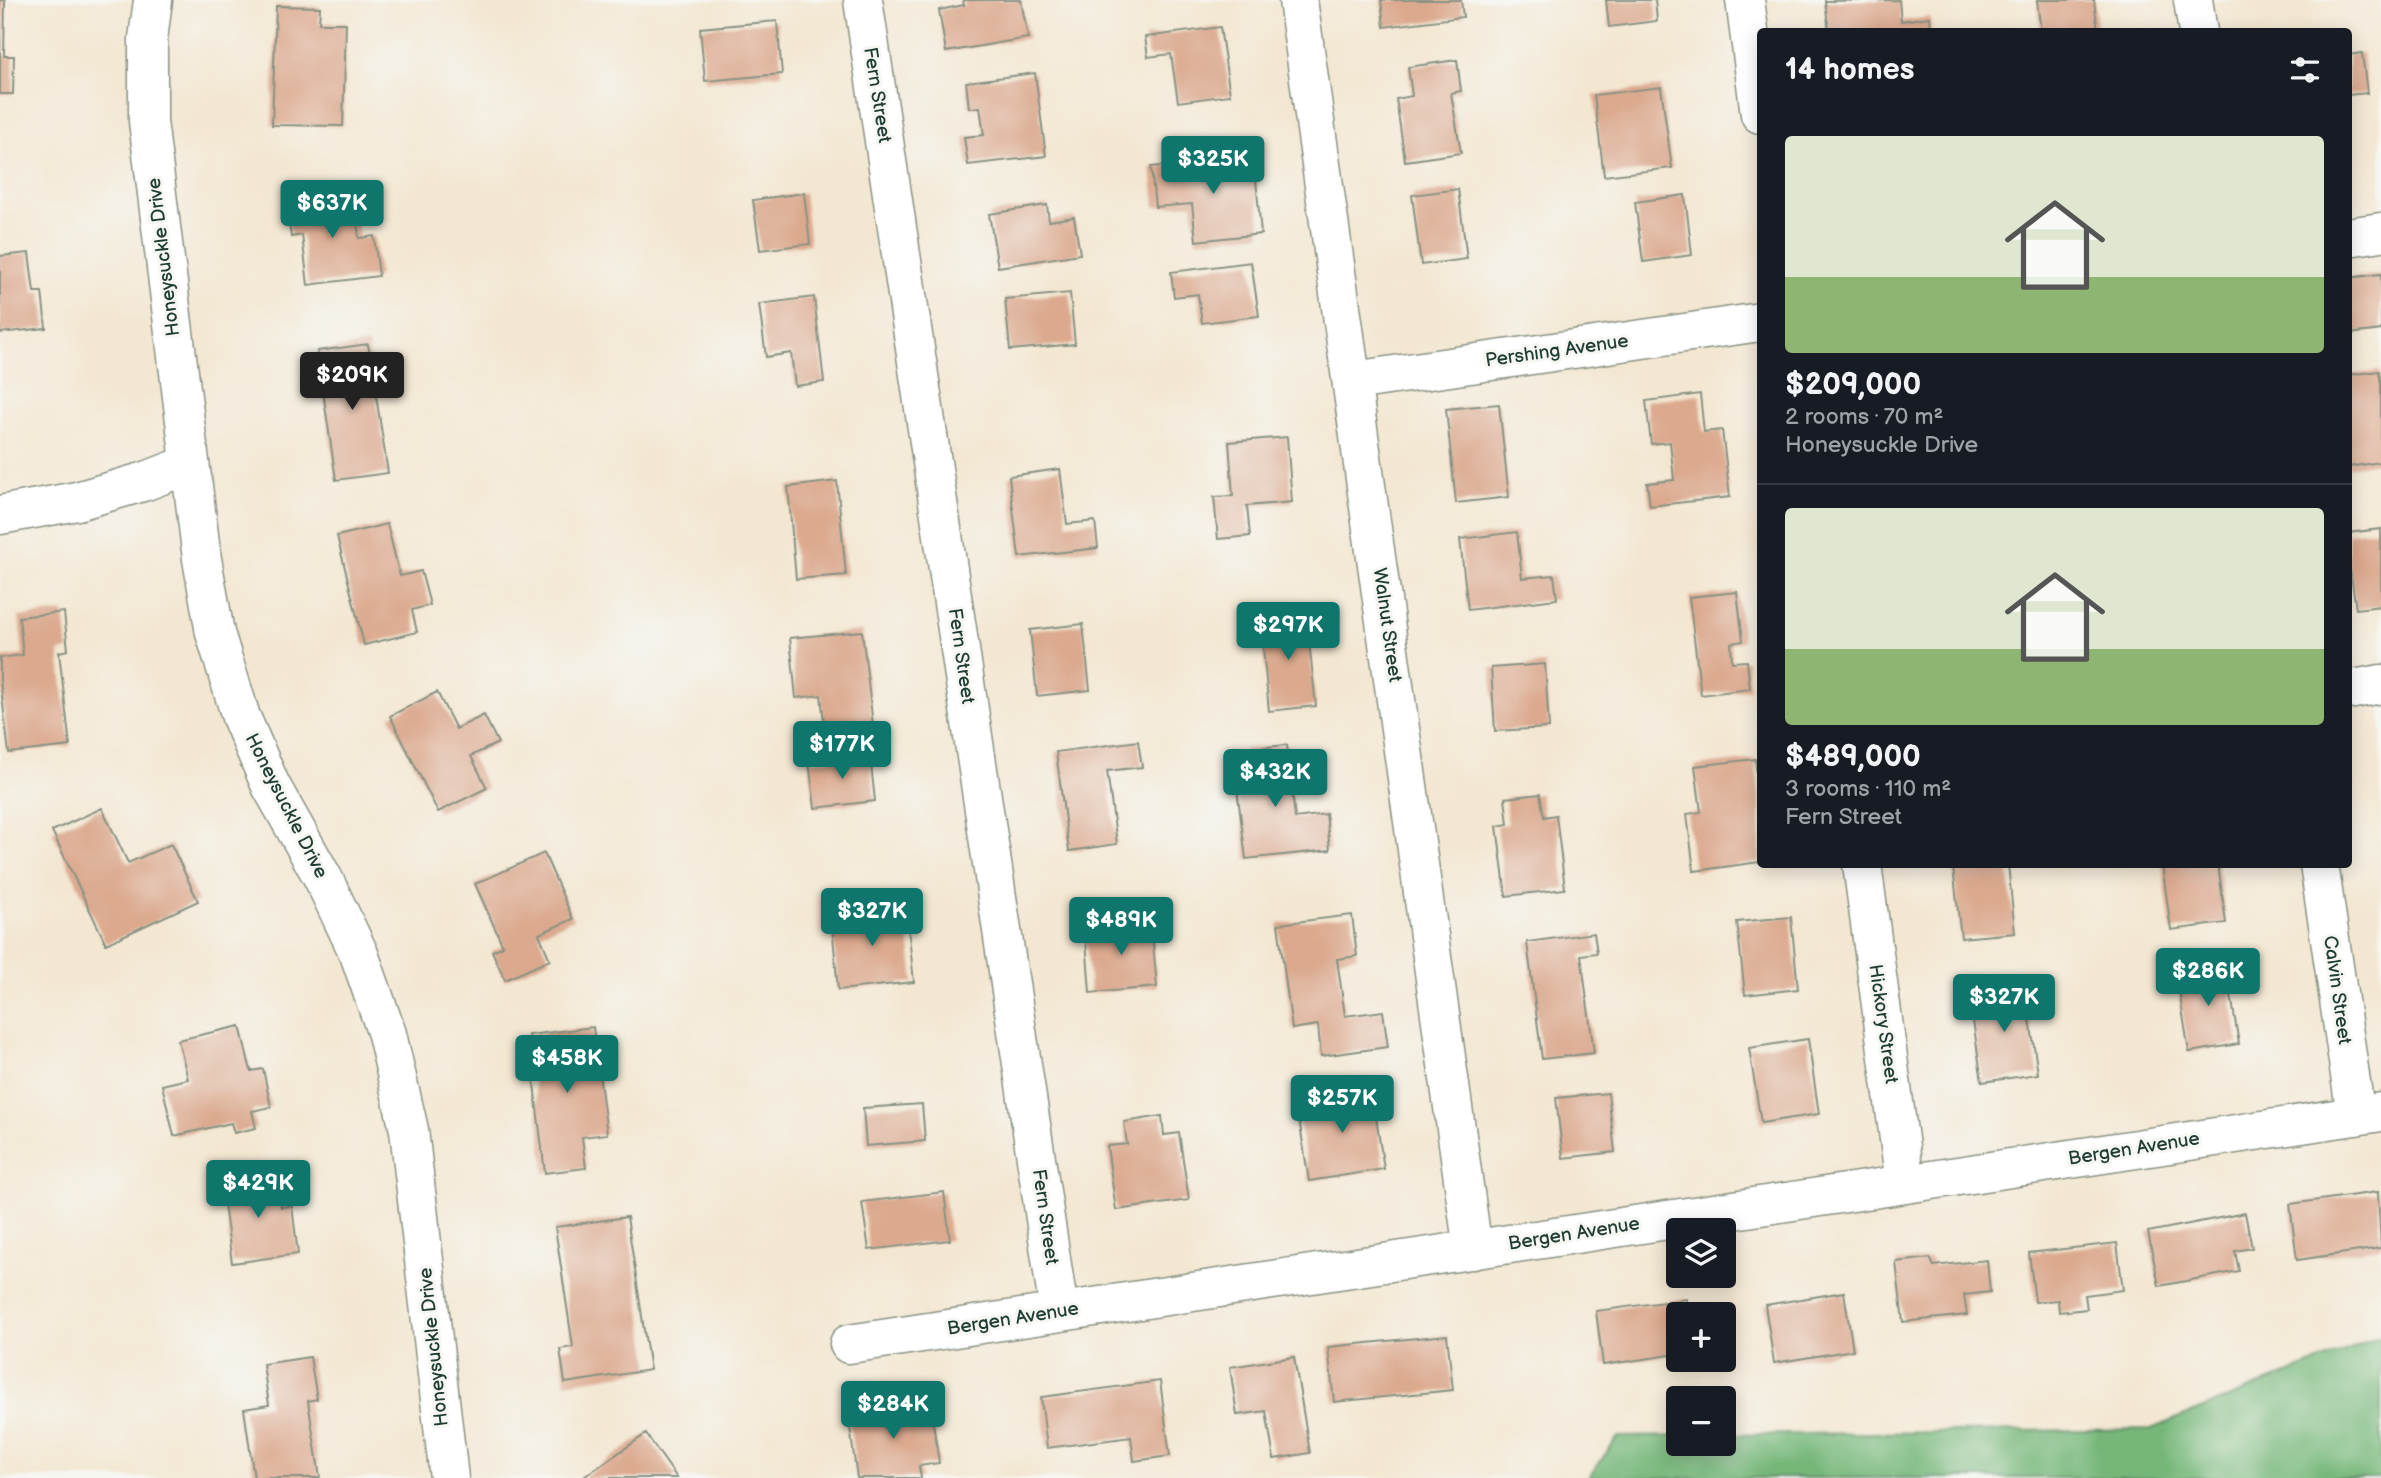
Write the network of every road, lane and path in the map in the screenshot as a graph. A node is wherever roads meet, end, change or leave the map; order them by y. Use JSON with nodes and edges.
{"nodes":[{"id":1,"x":153,"y":0,"type":"edge"},
{"id":2,"x":863,"y":0,"type":"edge"},
{"id":3,"x":1298,"y":0,"type":"edge"},
{"id":4,"x":1745,"y":0,"type":"edge"},
{"id":5,"x":2193,"y":0,"type":"edge"},
{"id":6,"x":2197,"y":28,"type":"edge"},
{"id":7,"x":1757,"y":91,"type":"edge"},
{"id":8,"x":2381,"y":232,"type":"edge"},
{"id":9,"x":2352,"y":236,"type":"edge"},
{"id":10,"x":1757,"y":322,"type":"edge"},
{"id":11,"x":1353,"y":381,"type":"junction"},
{"id":12,"x":190,"y":464,"type":"junction"},
{"id":13,"x":0,"y":514,"type":"edge"},
{"id":14,"x":2381,"y":684,"type":"edge"},
{"id":15,"x":2352,"y":689,"type":"edge"},
{"id":16,"x":1863,"y":868,"type":"edge"},
{"id":17,"x":2320,"y":868,"type":"edge"},
{"id":18,"x":2368,"y":1114,"type":"edge"},
{"id":19,"x":1905,"y":1184,"type":"junction"},
{"id":20,"x":1473,"y":1250,"type":"junction"},
{"id":21,"x":1059,"y":1312,"type":"junction"},
{"id":22,"x":849,"y":1344,"type":"dead end"},
{"id":23,"x":449,"y":1478,"type":"edge"}],
"edges":[{"from":1,"to":12,"type":"street","name":"Honeysuckle Drive"},
{"from":2,"to":21,"type":"street","name":"Fern Street"},
{"from":3,"to":11,"type":"street","name":"Walnut Street"},
{"from":4,"to":7,"type":"street"},
{"from":5,"to":6,"type":"street"},
{"from":8,"to":9,"type":"street"},
{"from":10,"to":11,"type":"street","name":"Pershing Avenue"},
{"from":11,"to":20,"type":"street","name":"Walnut Street"},
{"from":12,"to":13,"type":"street"},
{"from":12,"to":23,"type":"street","name":"Honeysuckle Drive"},
{"from":14,"to":15,"type":"street"},
{"from":16,"to":19,"type":"street","name":"Hickory Street"},
{"from":17,"to":18,"type":"street","name":"Calvin Street"},
{"from":18,"to":19,"type":"street","name":"Bergen Avenue"},
{"from":19,"to":20,"type":"street","name":"Bergen Avenue"},
{"from":20,"to":21,"type":"street","name":"Bergen Avenue"},
{"from":21,"to":22,"type":"street","name":"Bergen Avenue"}]}
